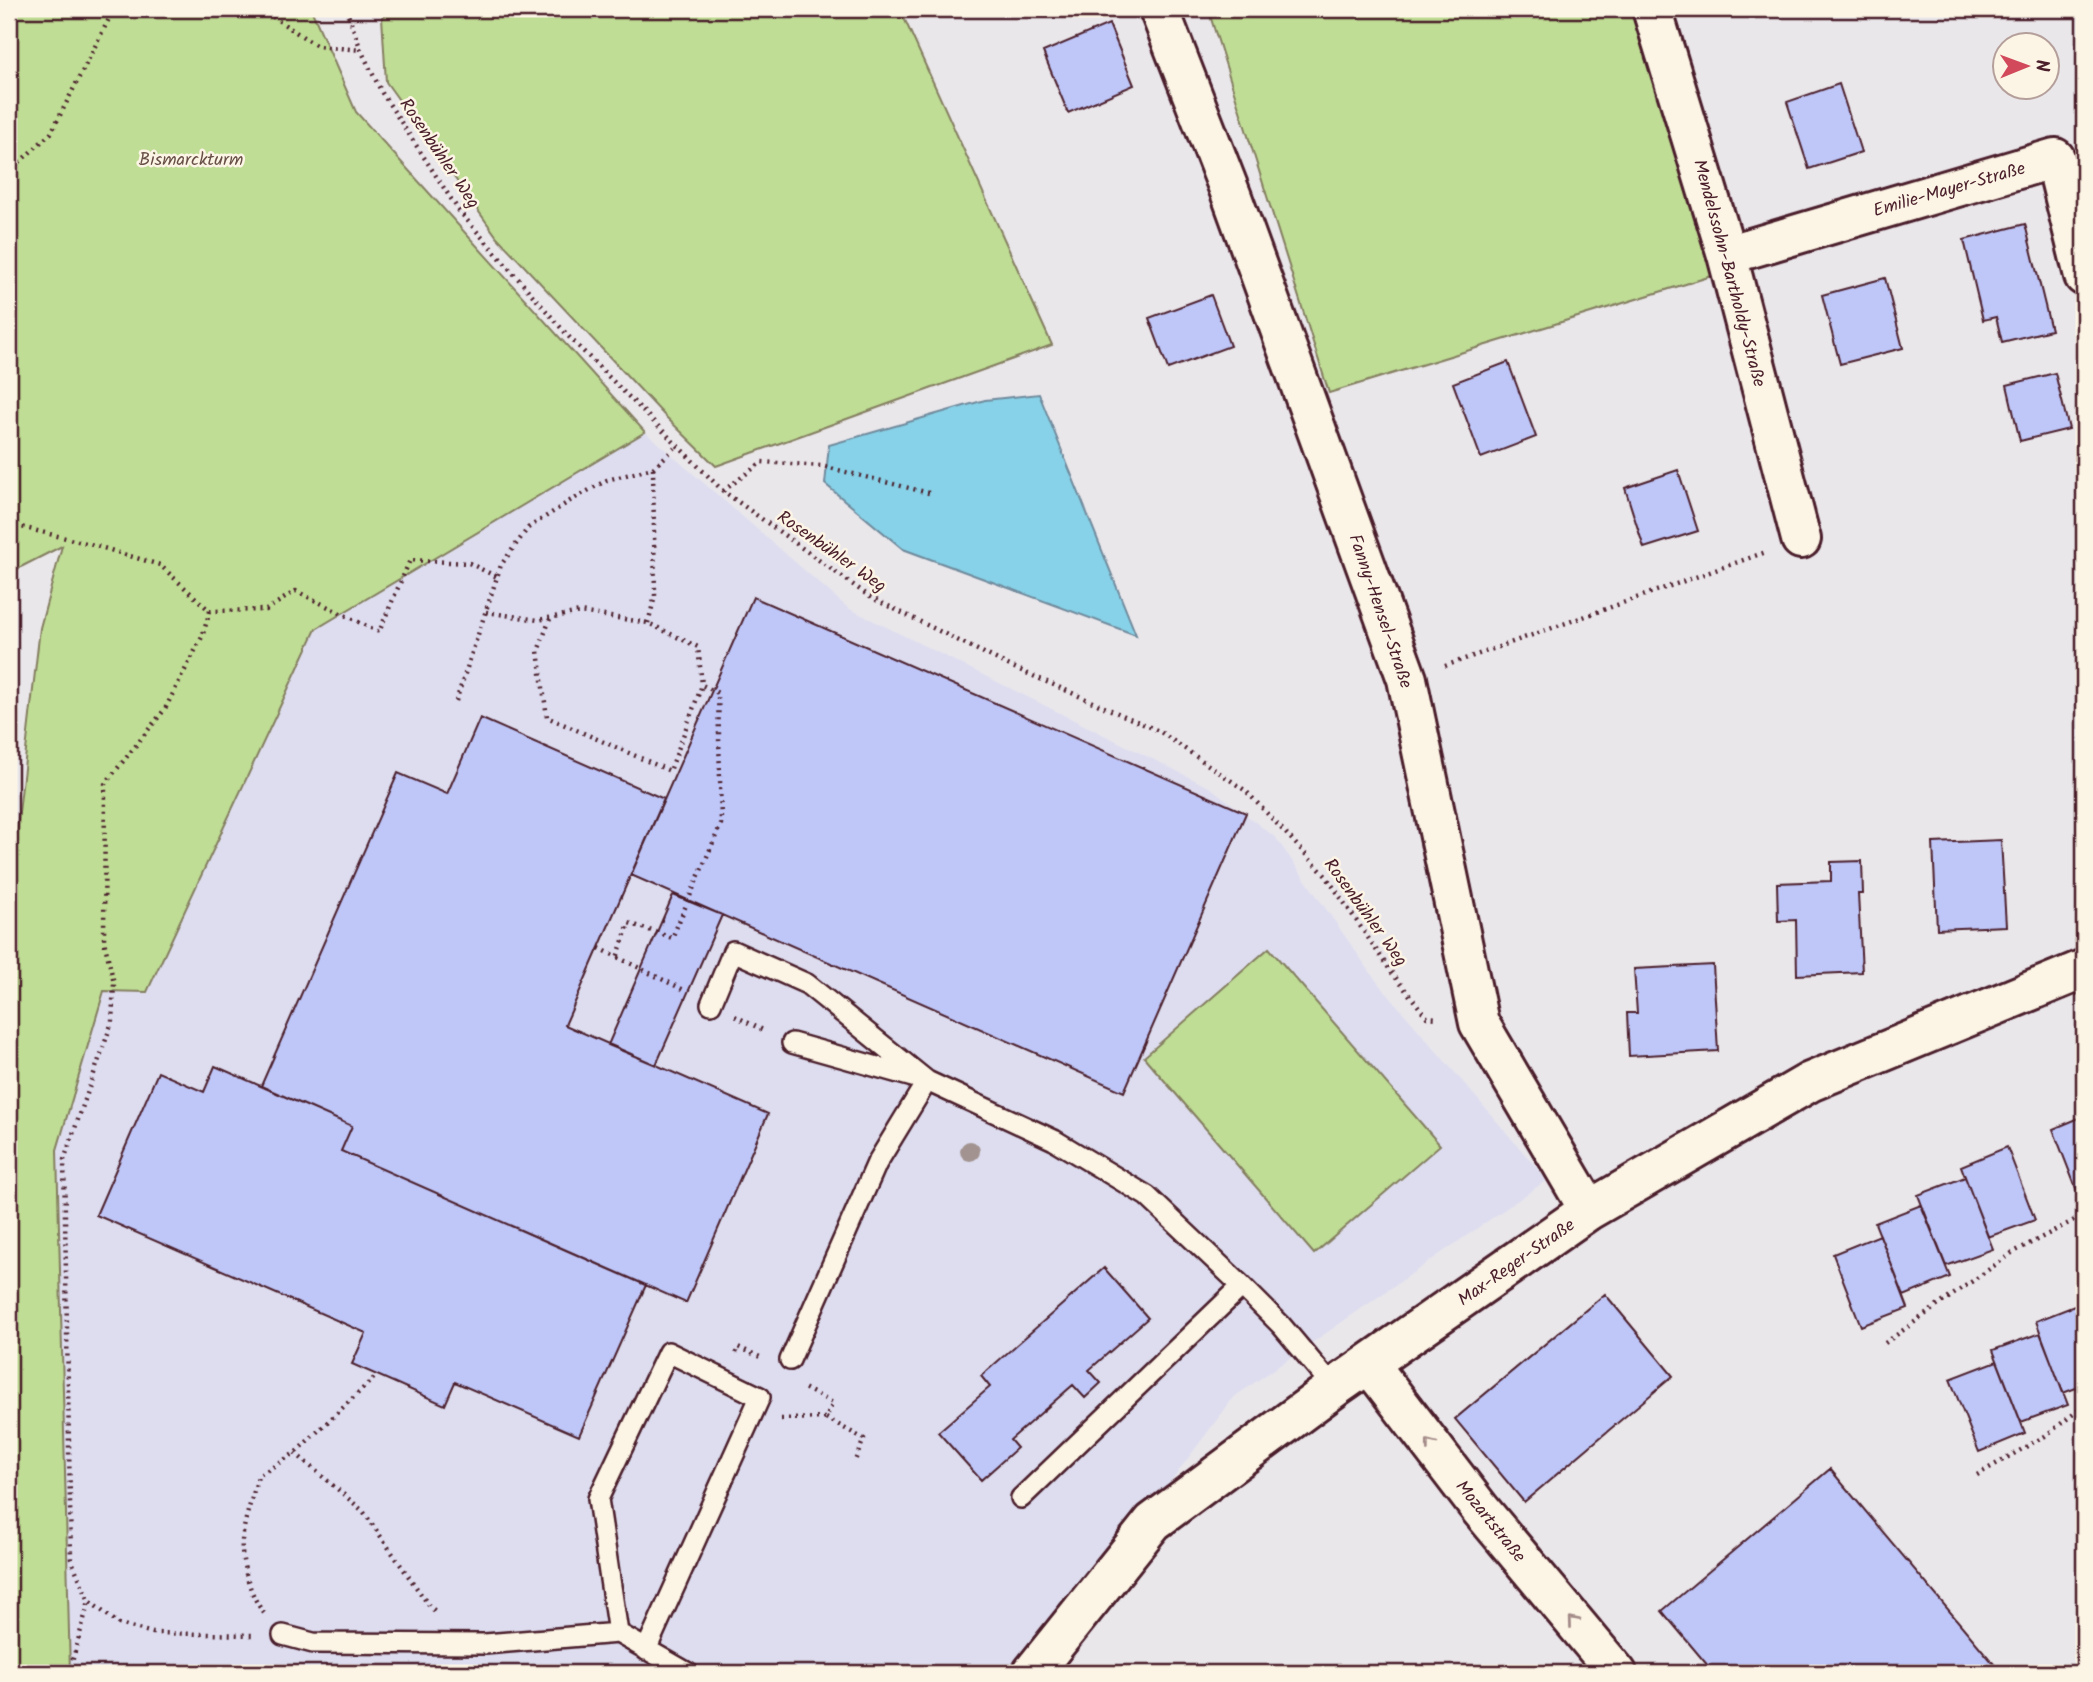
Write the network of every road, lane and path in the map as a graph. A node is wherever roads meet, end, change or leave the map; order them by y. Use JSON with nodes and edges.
{"nodes":[{"id":1,"x":114,"y":9,"type":"edge"},
{"id":2,"x":261,"y":9,"type":"edge"},
{"id":3,"x":346,"y":9,"type":"edge"},
{"id":4,"x":1159,"y":9,"type":"edge"},
{"id":5,"x":1652,"y":9,"type":"edge"},
{"id":6,"x":361,"y":50,"type":"junction"},
{"id":7,"x":9,"y":172,"type":"edge"},
{"id":8,"x":1727,"y":255,"type":"junction"},
{"id":9,"x":2083,"y":270,"type":"edge"},
{"id":10,"x":677,"y":446,"type":"junction"},
{"id":11,"x":653,"y":468,"type":"junction"},
{"id":12,"x":723,"y":491,"type":"junction"},
{"id":13,"x":933,"y":495,"type":"dead end"},
{"id":14,"x":9,"y":524,"type":"edge"},
{"id":15,"x":1801,"y":539,"type":"joint"},
{"id":16,"x":497,"y":577,"type":"junction"},
{"id":17,"x":209,"y":611,"type":"junction"},
{"id":18,"x":486,"y":612,"type":"junction"},
{"id":19,"x":550,"y":618,"type":"junction"},
{"id":20,"x":648,"y":623,"type":"junction"},
{"id":21,"x":1408,"y":679,"type":"junction"},
{"id":22,"x":702,"y":685,"type":"junction"},
{"id":23,"x":456,"y":701,"type":"dead end"},
{"id":24,"x":599,"y":948,"type":"dead end"},
{"id":25,"x":617,"y":958,"type":"junction"},
{"id":26,"x":641,"y":968,"type":"dead end"},
{"id":27,"x":2084,"y":970,"type":"edge"},
{"id":28,"x":710,"y":1004,"type":"dead end"},
{"id":29,"x":1479,"y":1023,"type":"junction"},
{"id":30,"x":792,"y":1043,"type":"dead end"},
{"id":31,"x":927,"y":1081,"type":"junction"},
{"id":32,"x":1589,"y":1210,"type":"junction"},
{"id":33,"x":2084,"y":1215,"type":"edge"},
{"id":34,"x":1242,"y":1286,"type":"junction"},
{"id":35,"x":1885,"y":1343,"type":"dead end"},
{"id":36,"x":738,"y":1347,"type":"dead end"},
{"id":37,"x":765,"y":1360,"type":"dead end"},
{"id":38,"x":790,"y":1360,"type":"dead end"},
{"id":39,"x":1370,"y":1365,"type":"junction"},
{"id":40,"x":377,"y":1375,"type":"dead end"},
{"id":41,"x":802,"y":1387,"type":"dead end"},
{"id":42,"x":1334,"y":1388,"type":"junction"},
{"id":43,"x":2084,"y":1406,"type":"edge"},
{"id":44,"x":826,"y":1418,"type":"junction"},
{"id":45,"x":749,"y":1420,"type":"junction"},
{"id":46,"x":295,"y":1453,"type":"junction"},
{"id":47,"x":854,"y":1464,"type":"dead end"},
{"id":48,"x":1977,"y":1475,"type":"dead end"},
{"id":49,"x":1021,"y":1497,"type":"dead end"},
{"id":50,"x":89,"y":1601,"type":"junction"},
{"id":51,"x":618,"y":1633,"type":"junction"},
{"id":52,"x":283,"y":1636,"type":"junction"},
{"id":53,"x":485,"y":1644,"type":"junction"},
{"id":54,"x":646,"y":1650,"type":"junction"},
{"id":55,"x":68,"y":1673,"type":"edge"},
{"id":56,"x":688,"y":1673,"type":"edge"},
{"id":57,"x":1032,"y":1673,"type":"edge"},
{"id":58,"x":1617,"y":1673,"type":"edge"}],
"edges":[{"from":1,"to":7,"type":"path"},
{"from":2,"to":6,"type":"path"},
{"from":3,"to":6,"type":"path","name":"Rosenbühler Weg"},
{"from":4,"to":21,"type":"street","name":"Fanny-Hensel-Straße"},
{"from":5,"to":8,"type":"street","name":"Mendelssohn-Bartholdy-Straße"},
{"from":6,"to":10,"type":"path","name":"Rosenbühler Weg"},
{"from":8,"to":9,"type":"street","name":"Emilie-Mayer-Straße"},
{"from":8,"to":15,"type":"street","name":"Mendelssohn-Bartholdy-Straße"},
{"from":10,"to":11,"type":"path"},
{"from":10,"to":12,"type":"path","name":"Rosenbühler Weg"},
{"from":11,"to":16,"type":"path"},
{"from":11,"to":20,"type":"path"},
{"from":12,"to":13,"type":"path"},
{"from":12,"to":29,"type":"path","name":"Rosenbühler Weg"},
{"from":14,"to":17,"type":"path"},
{"from":15,"to":21,"type":"path"},
{"from":16,"to":17,"type":"path"},
{"from":16,"to":18,"type":"path"},
{"from":17,"to":50,"type":"path"},
{"from":18,"to":19,"type":"path"},
{"from":18,"to":23,"type":"path"},
{"from":19,"to":20,"type":"path"},
{"from":19,"to":22,"type":"path"},
{"from":20,"to":22,"type":"path"},
{"from":21,"to":29,"type":"street","name":"Fanny-Hensel-Straße"},
{"from":22,"to":25,"type":"path"},
{"from":24,"to":25,"type":"path"},
{"from":25,"to":26,"type":"path"},
{"from":27,"to":32,"type":"street","name":"Max-Reger-Straße"},
{"from":28,"to":31,"type":"lane"},
{"from":29,"to":32,"type":"street","name":"Fanny-Hensel-Straße"},
{"from":30,"to":31,"type":"lane"},
{"from":31,"to":34,"type":"lane"},
{"from":31,"to":38,"type":"lane"},
{"from":32,"to":39,"type":"street","name":"Max-Reger-Straße"},
{"from":33,"to":35,"type":"path"},
{"from":34,"to":42,"type":"lane"},
{"from":34,"to":49,"type":"lane"},
{"from":36,"to":37,"type":"path"},
{"from":39,"to":42,"type":"street","name":"Max-Reger-Straße"},
{"from":58,"to":39,"type":"street","name":"Mozartstraße","one_way":true},
{"from":40,"to":46,"type":"path"},
{"from":41,"to":44,"type":"path"},
{"from":42,"to":57,"type":"street","name":"Max-Reger-Straße"},
{"from":43,"to":48,"type":"path"},
{"from":44,"to":45,"type":"path"},
{"from":44,"to":47,"type":"path"},
{"from":45,"to":51,"type":"lane"},
{"from":45,"to":54,"type":"lane"},
{"from":46,"to":52,"type":"path"},
{"from":46,"to":53,"type":"path"},
{"from":50,"to":52,"type":"path"},
{"from":50,"to":55,"type":"path"},
{"from":51,"to":53,"type":"lane"},
{"from":51,"to":54,"type":"lane"},
{"from":52,"to":53,"type":"lane"},
{"from":54,"to":56,"type":"lane"}]}
